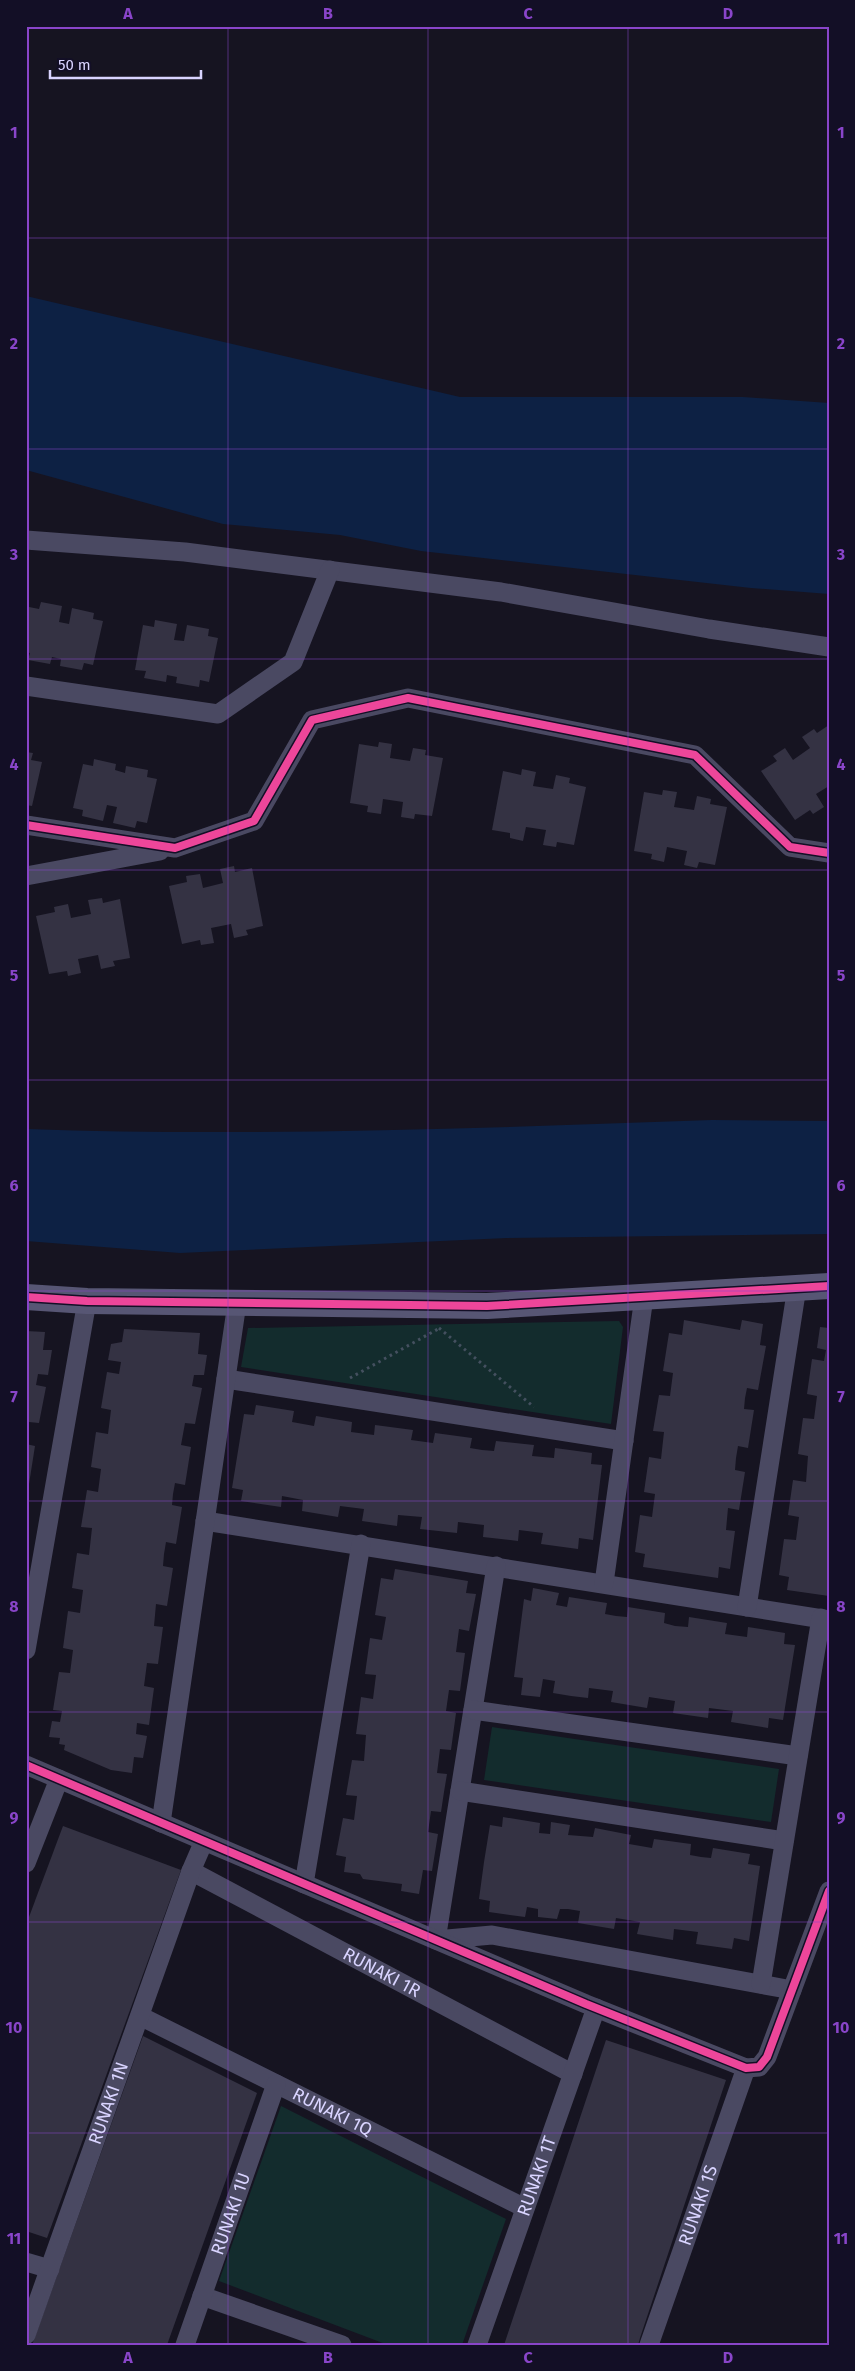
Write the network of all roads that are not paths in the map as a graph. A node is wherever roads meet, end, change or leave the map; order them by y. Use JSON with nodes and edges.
{"nodes":[{"id":1,"x":26,"y":540,"type":"edge"},
{"id":2,"x":330,"y":570,"type":"junction"},
{"id":3,"x":829,"y":647,"type":"edge"},
{"id":4,"x":26,"y":686,"type":"edge"},
{"id":5,"x":26,"y":825,"type":"edge"},
{"id":6,"x":175,"y":848,"type":"junction"},
{"id":7,"x":829,"y":853,"type":"edge"},
{"id":8,"x":26,"y":876,"type":"edge"},
{"id":9,"x":829,"y":1286,"type":"edge"},
{"id":10,"x":797,"y":1287,"type":"junction"},
{"id":11,"x":26,"y":1296,"type":"edge"},
{"id":12,"x":644,"y":1296,"type":"junction"},
{"id":13,"x":87,"y":1300,"type":"junction"},
{"id":14,"x":237,"y":1303,"type":"junction"},
{"id":15,"x":226,"y":1380,"type":"junction"},
{"id":16,"x":624,"y":1441,"type":"junction"},
{"id":17,"x":205,"y":1521,"type":"junction"},
{"id":18,"x":361,"y":1544,"type":"junction"},
{"id":19,"x":496,"y":1566,"type":"junction"},
{"id":20,"x":604,"y":1583,"type":"junction"},
{"id":21,"x":747,"y":1606,"type":"junction"},
{"id":22,"x":825,"y":1619,"type":"edge"},
{"id":23,"x":26,"y":1650,"type":"edge"},
{"id":24,"x":473,"y":1710,"type":"junction"},
{"id":25,"x":798,"y":1756,"type":"junction"},
{"id":26,"x":26,"y":1765,"type":"edge"},
{"id":27,"x":59,"y":1779,"type":"junction"},
{"id":28,"x":460,"y":1791,"type":"junction"},
{"id":29,"x":160,"y":1823,"type":"junction"},
{"id":30,"x":784,"y":1840,"type":"junction"},
{"id":31,"x":204,"y":1841,"type":"junction"},
{"id":32,"x":26,"y":1863,"type":"edge"},
{"id":33,"x":191,"y":1870,"type":"junction"},
{"id":34,"x":304,"y":1884,"type":"junction"},
{"id":35,"x":829,"y":1890,"type":"edge"},
{"id":36,"x":436,"y":1940,"type":"junction"},
{"id":37,"x":761,"y":1984,"type":"junction"},
{"id":38,"x":792,"y":1990,"type":"junction"},
{"id":39,"x":596,"y":2008,"type":"junction"},
{"id":40,"x":140,"y":2016,"type":"junction"},
{"id":41,"x":746,"y":2068,"type":"junction"},
{"id":42,"x":573,"y":2074,"type":"junction"},
{"id":43,"x":276,"y":2084,"type":"junction"},
{"id":44,"x":525,"y":2208,"type":"junction"},
{"id":45,"x":26,"y":2262,"type":"edge"},
{"id":46,"x":50,"y":2269,"type":"junction"},
{"id":47,"x":202,"y":2296,"type":"junction"},
{"id":48,"x":26,"y":2335,"type":"edge"},
{"id":49,"x":185,"y":2345,"type":"edge"},
{"id":50,"x":342,"y":2345,"type":"edge"},
{"id":51,"x":477,"y":2345,"type":"edge"},
{"id":52,"x":649,"y":2345,"type":"edge"}],
"edges":[{"from":1,"to":2,"type":"street"},
{"from":2,"to":3,"type":"street"},
{"from":2,"to":4,"type":"street"},
{"from":5,"to":6,"type":"street"},
{"from":6,"to":7,"type":"street"},
{"from":6,"to":8,"type":"street"},
{"from":9,"to":10,"type":"street"},
{"from":10,"to":12,"type":"street"},
{"from":10,"to":21,"type":"street"},
{"from":11,"to":13,"type":"street"},
{"from":12,"to":14,"type":"street"},
{"from":12,"to":16,"type":"street"},
{"from":13,"to":14,"type":"street"},
{"from":13,"to":23,"type":"street"},
{"from":14,"to":15,"type":"street"},
{"from":15,"to":16,"type":"street"},
{"from":15,"to":17,"type":"street"},
{"from":16,"to":20,"type":"street"},
{"from":17,"to":18,"type":"street"},
{"from":17,"to":29,"type":"street"},
{"from":18,"to":19,"type":"street"},
{"from":18,"to":34,"type":"street"},
{"from":19,"to":20,"type":"street"},
{"from":19,"to":24,"type":"street"},
{"from":20,"to":21,"type":"street"},
{"from":21,"to":22,"type":"street"},
{"from":22,"to":25,"type":"street"},
{"from":24,"to":25,"type":"street"},
{"from":24,"to":28,"type":"street"},
{"from":25,"to":30,"type":"street"},
{"from":26,"to":27,"type":"street"},
{"from":27,"to":29,"type":"street"},
{"from":27,"to":32,"type":"street"},
{"from":28,"to":30,"type":"street"},
{"from":28,"to":36,"type":"street"},
{"from":29,"to":31,"type":"street"},
{"from":30,"to":37,"type":"street"},
{"from":31,"to":33,"type":"street","name":"RUNAKI 1N"},
{"from":31,"to":34,"type":"street"},
{"from":33,"to":40,"type":"street","name":"RUNAKI 1N"},
{"from":33,"to":42,"type":"street","name":"RUNAKI 1R"},
{"from":34,"to":36,"type":"street"},
{"from":35,"to":38,"type":"street"},
{"from":36,"to":37,"type":"street"},
{"from":36,"to":39,"type":"street"},
{"from":37,"to":38,"type":"street"},
{"from":38,"to":41,"type":"street"},
{"from":39,"to":41,"type":"street"},
{"from":39,"to":42,"type":"street","name":"RUNAKI 1T"},
{"from":40,"to":43,"type":"street","name":"RUNAKI 1Q"},
{"from":40,"to":46,"type":"street","name":"RUNAKI 1N"},
{"from":41,"to":52,"type":"street","name":"RUNAKI 1S"},
{"from":42,"to":44,"type":"street","name":"RUNAKI 1T"},
{"from":43,"to":44,"type":"street","name":"RUNAKI 1Q"},
{"from":43,"to":47,"type":"street","name":"RUNAKI 1U"},
{"from":44,"to":51,"type":"street","name":"RUNAKI 1T"},
{"from":45,"to":46,"type":"street"},
{"from":46,"to":48,"type":"street","name":"RUNAKI 1N"},
{"from":47,"to":49,"type":"street","name":"RUNAKI 1U"},
{"from":47,"to":50,"type":"street"}]}
